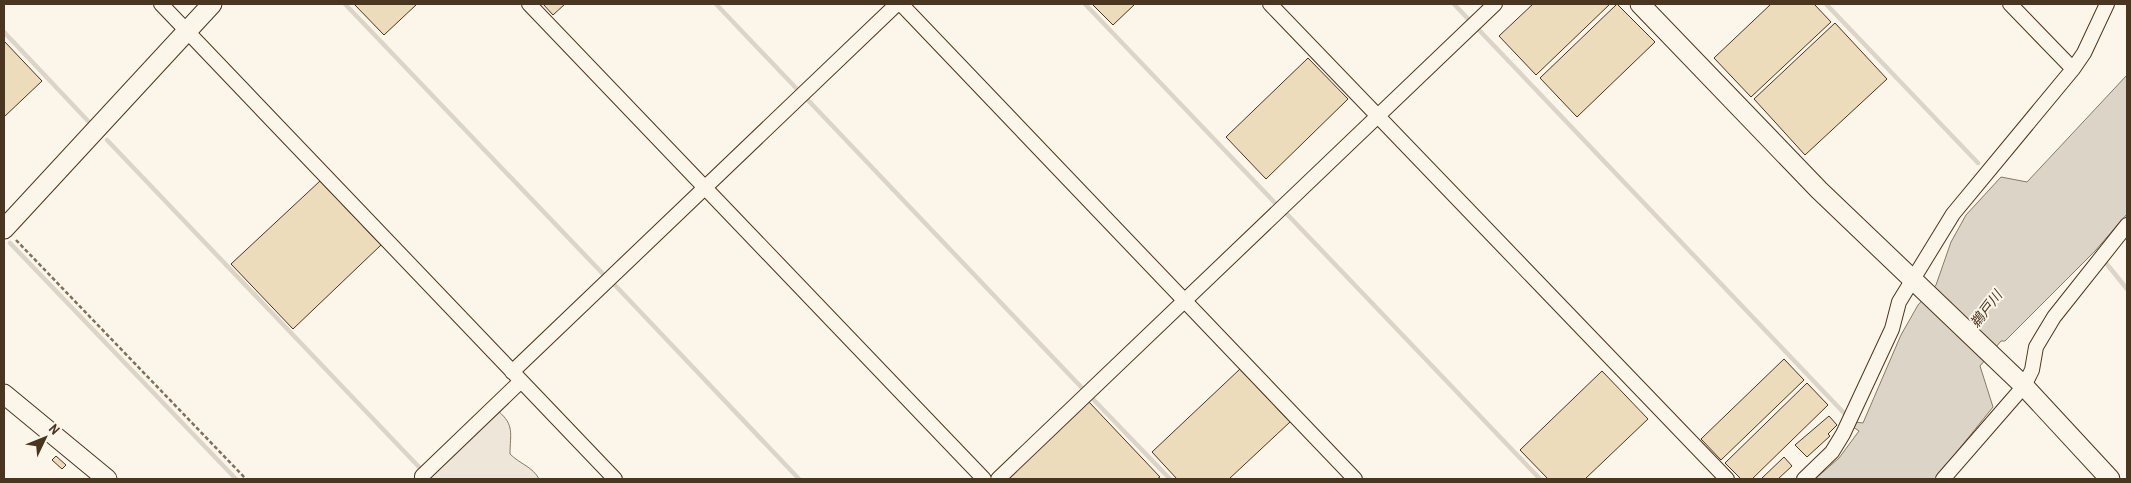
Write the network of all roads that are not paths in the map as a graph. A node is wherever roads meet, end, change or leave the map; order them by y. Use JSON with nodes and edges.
{"nodes":[{"id":1,"x":161,"y":4,"type":"edge"},
{"id":2,"x":212,"y":4,"type":"edge"},
{"id":3,"x":529,"y":4,"type":"edge"},
{"id":4,"x":896,"y":4,"type":"edge"},
{"id":5,"x":901,"y":4,"type":"edge"},
{"id":6,"x":1270,"y":4,"type":"edge"},
{"id":7,"x":1495,"y":4,"type":"edge"},
{"id":8,"x":1640,"y":4,"type":"edge"},
{"id":9,"x":2010,"y":4,"type":"edge"},
{"id":10,"x":2107,"y":4,"type":"edge"},
{"id":11,"x":187,"y":31,"type":"junction"},
{"id":12,"x":2073,"y":70,"type":"junction"},
{"id":13,"x":1378,"y":117,"type":"junction"},
{"id":14,"x":706,"y":187,"type":"junction"},
{"id":15,"x":2127,"y":225,"type":"edge"},
{"id":16,"x":4,"y":228,"type":"edge"},
{"id":17,"x":1917,"y":285,"type":"junction"},
{"id":18,"x":1184,"y":300,"type":"junction"},
{"id":19,"x":517,"y":376,"type":"junction"},
{"id":20,"x":2024,"y":386,"type":"junction"},
{"id":21,"x":4,"y":394,"type":"edge"},
{"id":22,"x":107,"y":479,"type":"edge"},
{"id":23,"x":422,"y":479,"type":"edge"},
{"id":24,"x":615,"y":479,"type":"edge"},
{"id":25,"x":984,"y":479,"type":"edge"},
{"id":26,"x":998,"y":479,"type":"edge"},
{"id":27,"x":1355,"y":479,"type":"edge"},
{"id":28,"x":1727,"y":479,"type":"edge"},
{"id":29,"x":1804,"y":479,"type":"edge"},
{"id":30,"x":1943,"y":479,"type":"edge"},
{"id":31,"x":2110,"y":479,"type":"edge"}],
"edges":[{"from":1,"to":11,"type":"street"},
{"from":2,"to":11,"type":"street"},
{"from":3,"to":14,"type":"street"},
{"from":4,"to":14,"type":"street"},
{"from":5,"to":18,"type":"street"},
{"from":6,"to":13,"type":"street"},
{"from":7,"to":13,"type":"street"},
{"from":8,"to":17,"type":"street"},
{"from":9,"to":12,"type":"street"},
{"from":10,"to":12,"type":"street"},
{"from":11,"to":16,"type":"street"},
{"from":11,"to":19,"type":"street"},
{"from":12,"to":17,"type":"street"},
{"from":13,"to":18,"type":"street"},
{"from":13,"to":28,"type":"street"},
{"from":14,"to":19,"type":"street"},
{"from":14,"to":25,"type":"street"},
{"from":15,"to":20,"type":"street"},
{"from":17,"to":20,"type":"street"},
{"from":17,"to":29,"type":"street"},
{"from":18,"to":26,"type":"street"},
{"from":18,"to":27,"type":"street"},
{"from":19,"to":23,"type":"street"},
{"from":19,"to":24,"type":"street"},
{"from":20,"to":30,"type":"street"},
{"from":20,"to":31,"type":"street"},
{"from":21,"to":22,"type":"street"}]}
